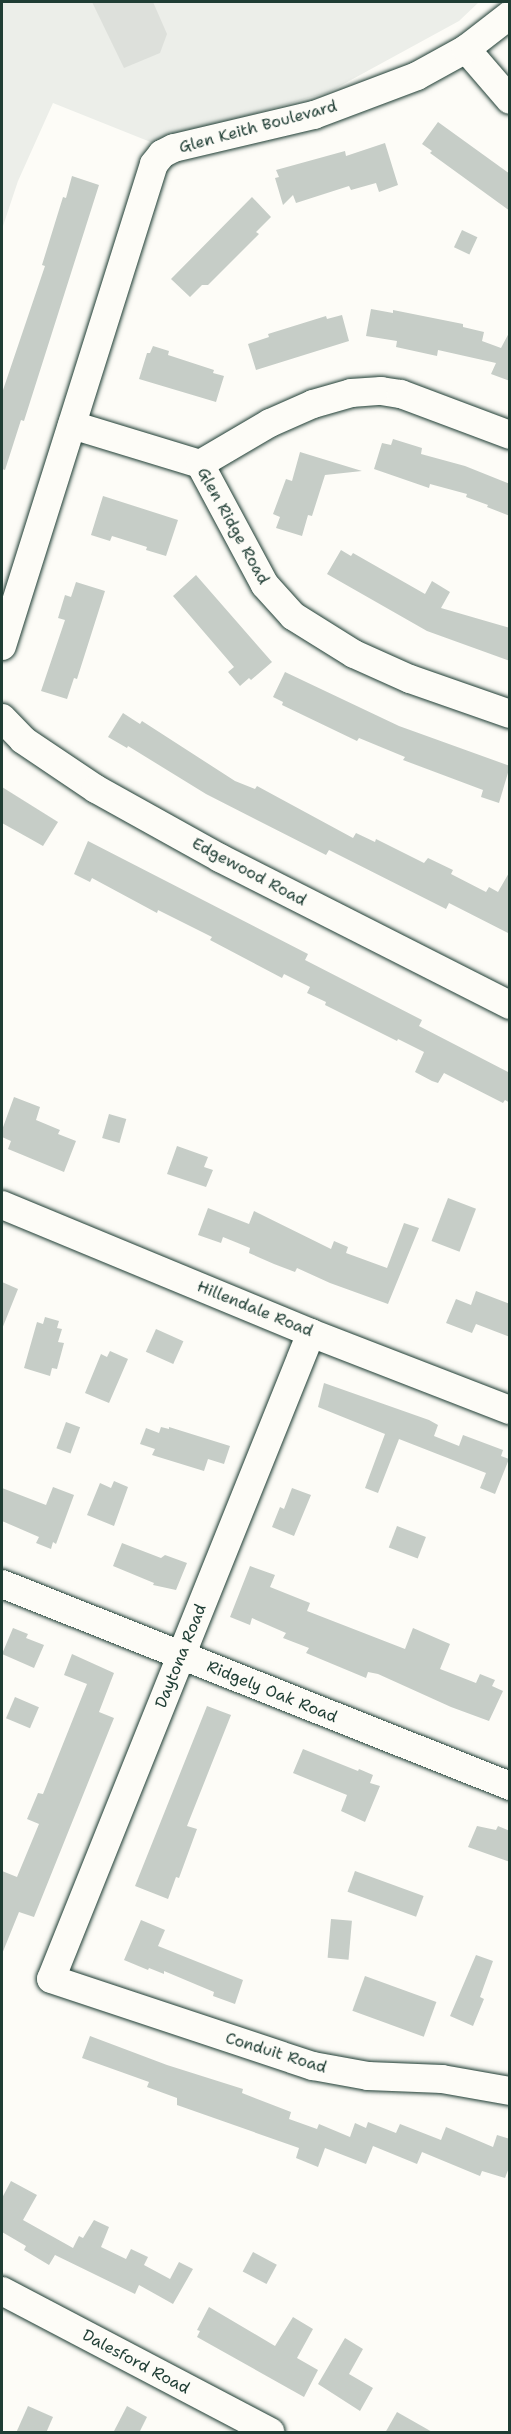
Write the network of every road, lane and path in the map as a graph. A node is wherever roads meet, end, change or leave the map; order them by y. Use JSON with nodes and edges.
{"nodes":[{"id":1,"x":510,"y":15,"type":"edge"},
{"id":2,"x":466,"y":50,"type":"junction"},
{"id":3,"x":510,"y":100,"type":"edge"},
{"id":4,"x":72,"y":425,"type":"junction"},
{"id":5,"x":510,"y":435,"type":"edge"},
{"id":6,"x":200,"y":464,"type":"junction"},
{"id":7,"x":2,"y":646,"type":"edge"},
{"id":8,"x":510,"y":714,"type":"edge"},
{"id":9,"x":2,"y":718,"type":"edge"},
{"id":10,"x":510,"y":1005,"type":"edge"},
{"id":11,"x":2,"y":1205,"type":"edge"},
{"id":12,"x":311,"y":1333,"type":"junction"},
{"id":13,"x":510,"y":1410,"type":"edge"},
{"id":14,"x":2,"y":1584,"type":"edge"},
{"id":15,"x":181,"y":1656,"type":"junction"},
{"id":16,"x":510,"y":1786,"type":"edge"},
{"id":17,"x":51,"y":1979,"type":"joint"},
{"id":18,"x":510,"y":2091,"type":"edge"},
{"id":19,"x":2,"y":2291,"type":"edge"},
{"id":20,"x":270,"y":2433,"type":"edge"}],
"edges":[{"from":1,"to":2,"type":"street","name":"Glen Keith Boulevard"},
{"from":2,"to":3,"type":"street"},
{"from":2,"to":4,"type":"street","name":"Glen Keith Boulevard"},
{"from":4,"to":6,"type":"street","name":"Glen Ridge Road"},
{"from":4,"to":7,"type":"street"},
{"from":5,"to":6,"type":"street"},
{"from":6,"to":8,"type":"street","name":"Glen Ridge Road"},
{"from":9,"to":10,"type":"street","name":"Edgewood Road"},
{"from":11,"to":12,"type":"street","name":"Hillendale Road"},
{"from":12,"to":13,"type":"street","name":"Hillendale Road"},
{"from":12,"to":15,"type":"street","name":"Daytona Road"},
{"from":14,"to":15,"type":"street","name":"Ridgely Oak Road"},
{"from":15,"to":16,"type":"street","name":"Ridgely Oak Road"},
{"from":15,"to":17,"type":"street","name":"Daytona Road"},
{"from":17,"to":18,"type":"street","name":"Conduit Road"},
{"from":19,"to":20,"type":"street","name":"Dalesford Road"}]}
